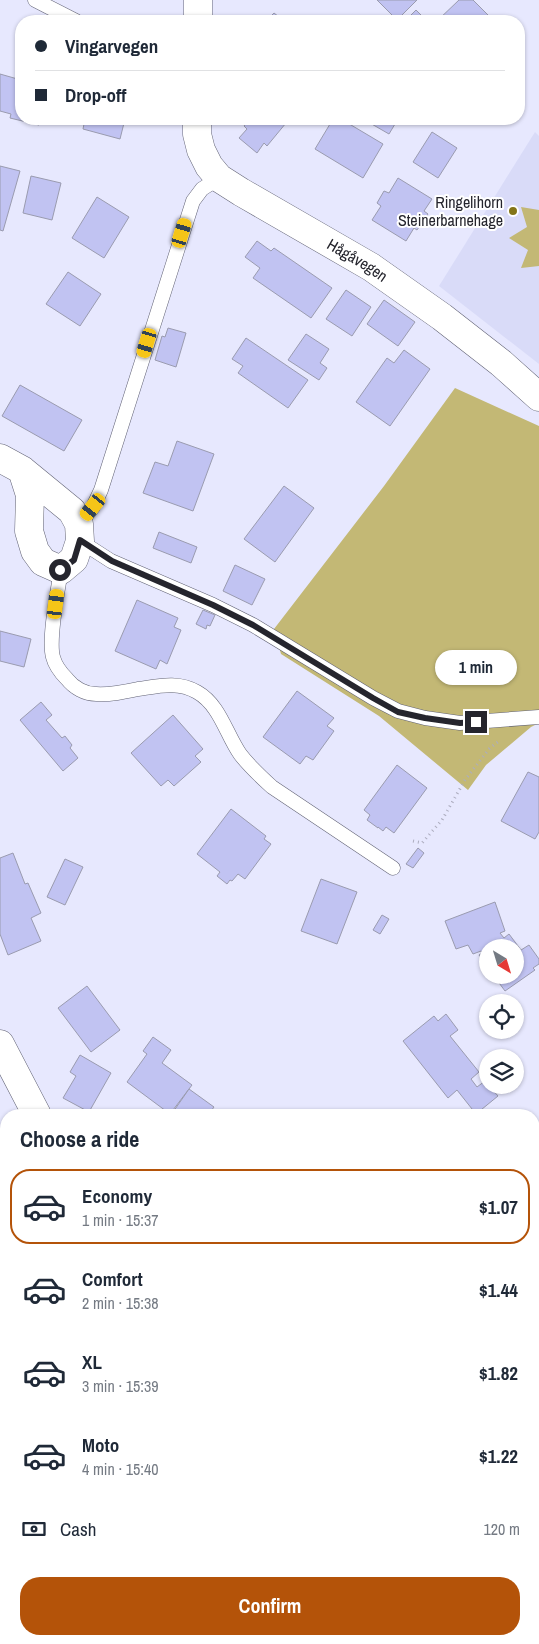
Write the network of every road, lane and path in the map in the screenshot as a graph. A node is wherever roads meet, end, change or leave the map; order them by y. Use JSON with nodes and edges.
{"nodes":[{"id":1,"x":35,"y":0,"type":"edge"},
{"id":2,"x":198,"y":0,"type":"edge"},
{"id":3,"x":64,"y":15,"type":"edge"},
{"id":4,"x":198,"y":15,"type":"edge"},
{"id":5,"x":193,"y":125,"type":"edge"},
{"id":6,"x":219,"y":178,"type":"junction"},
{"id":7,"x":539,"y":397,"type":"edge"},
{"id":8,"x":11,"y":464,"type":"edge"},
{"id":9,"x":80,"y":532,"type":"junction"},
{"id":10,"x":60,"y":570,"type":"junction"},
{"id":11,"x":532,"y":717,"type":"edge"},
{"id":12,"x":413,"y":841,"type":"dead end"},
{"id":13,"x":393,"y":868,"type":"dead end"},
{"id":14,"x":0,"y":1044,"type":"edge"},
{"id":15,"x":34,"y":1109,"type":"edge"}],
"edges":[{"from":1,"to":3,"type":"lane"},
{"from":2,"to":4,"type":"street"},
{"from":5,"to":6,"type":"street","name":"Hågåvegen"},
{"from":6,"to":7,"type":"street","name":"Hågåvegen"},
{"from":6,"to":9,"type":"lane"},
{"from":8,"to":9,"type":"street"},
{"from":8,"to":10,"type":"street"},
{"from":9,"to":10,"type":"street"},
{"from":9,"to":11,"type":"lane"},
{"from":10,"to":13,"type":"lane"},
{"from":11,"to":12,"type":"path"},
{"from":14,"to":15,"type":"street"}]}
